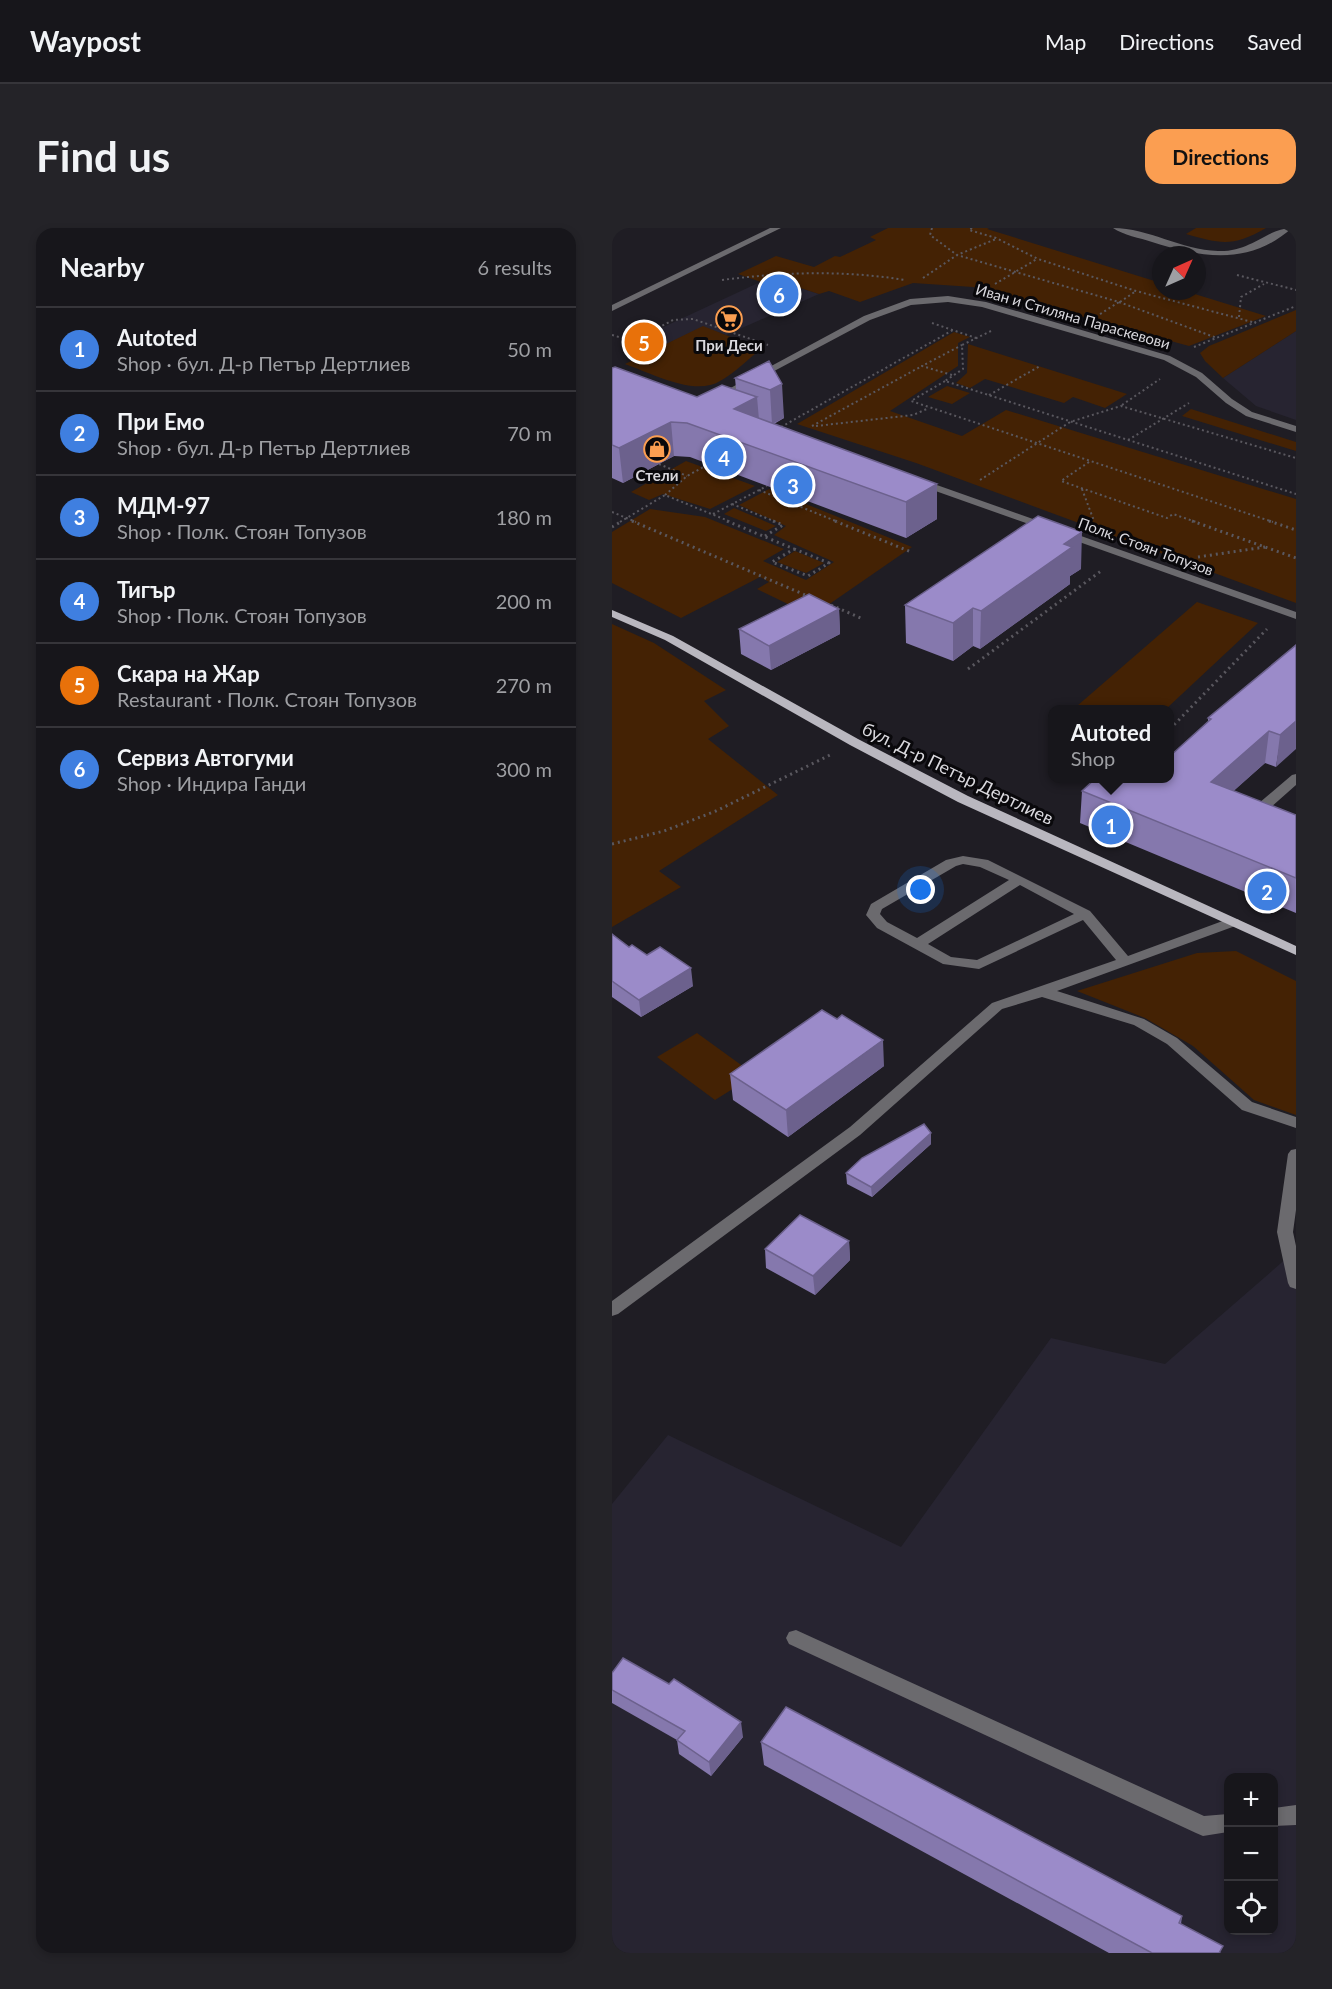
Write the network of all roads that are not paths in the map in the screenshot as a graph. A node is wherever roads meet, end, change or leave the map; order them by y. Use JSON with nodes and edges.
{"nodes":[{"id":1,"x":777,"y":228,"type":"edge"},
{"id":2,"x":1117,"y":228,"type":"edge"},
{"id":3,"x":1288,"y":228,"type":"edge"},
{"id":4,"x":612,"y":308,"type":"edge"},
{"id":5,"x":714,"y":409,"type":"edge"},
{"id":6,"x":1296,"y":429,"type":"edge"},
{"id":7,"x":903,"y":476,"type":"edge"},
{"id":8,"x":612,"y":613,"type":"edge"},
{"id":9,"x":1296,"y":616,"type":"edge"},
{"id":10,"x":1296,"y":778,"type":"edge"},
{"id":11,"x":1264,"y":806,"type":"edge"},
{"id":12,"x":1019,"y":880,"type":"junction"},
{"id":13,"x":1085,"y":914,"type":"junction"},
{"id":14,"x":1233,"y":922,"type":"junction"},
{"id":15,"x":918,"y":944,"type":"junction"},
{"id":16,"x":1296,"y":951,"type":"edge"},
{"id":17,"x":1125,"y":961,"type":"junction"},
{"id":18,"x":1042,"y":992,"type":"junction"},
{"id":19,"x":1296,"y":1123,"type":"edge"},
{"id":20,"x":1296,"y":1154,"type":"edge"},
{"id":21,"x":1296,"y":1283,"type":"edge"},
{"id":22,"x":612,"y":1310,"type":"edge"},
{"id":23,"x":796,"y":1638,"type":"dead end"},
{"id":24,"x":1296,"y":1815,"type":"edge"},
{"id":25,"x":1278,"y":1817,"type":"edge"},
{"id":26,"x":1224,"y":1823,"type":"edge"}],
"edges":[{"from":1,"to":4,"type":"street"},
{"from":2,"to":3,"type":"street"},
{"from":5,"to":6,"type":"street","name":"Иван и Стиляна Параскевови"},
{"from":7,"to":9,"type":"street","name":"Полк. Стоян Топузов"},
{"from":8,"to":14,"type":"main road","name":"бул. Д-р Петър Дертлиев"},
{"from":10,"to":11,"type":"street"},
{"from":12,"to":13,"type":"street"},
{"from":12,"to":15,"type":"street"},
{"from":12,"to":15,"type":"street"},
{"from":13,"to":15,"type":"street"},
{"from":13,"to":17,"type":"street"},
{"from":14,"to":16,"type":"main road","name":"бул. Д-р Петър Дертлиев"},
{"from":14,"to":17,"type":"street"},
{"from":17,"to":18,"type":"street"},
{"from":18,"to":19,"type":"street"},
{"from":18,"to":22,"type":"street"},
{"from":20,"to":21,"type":"street"},
{"from":23,"to":26,"type":"street"},
{"from":24,"to":25,"type":"street"}]}
